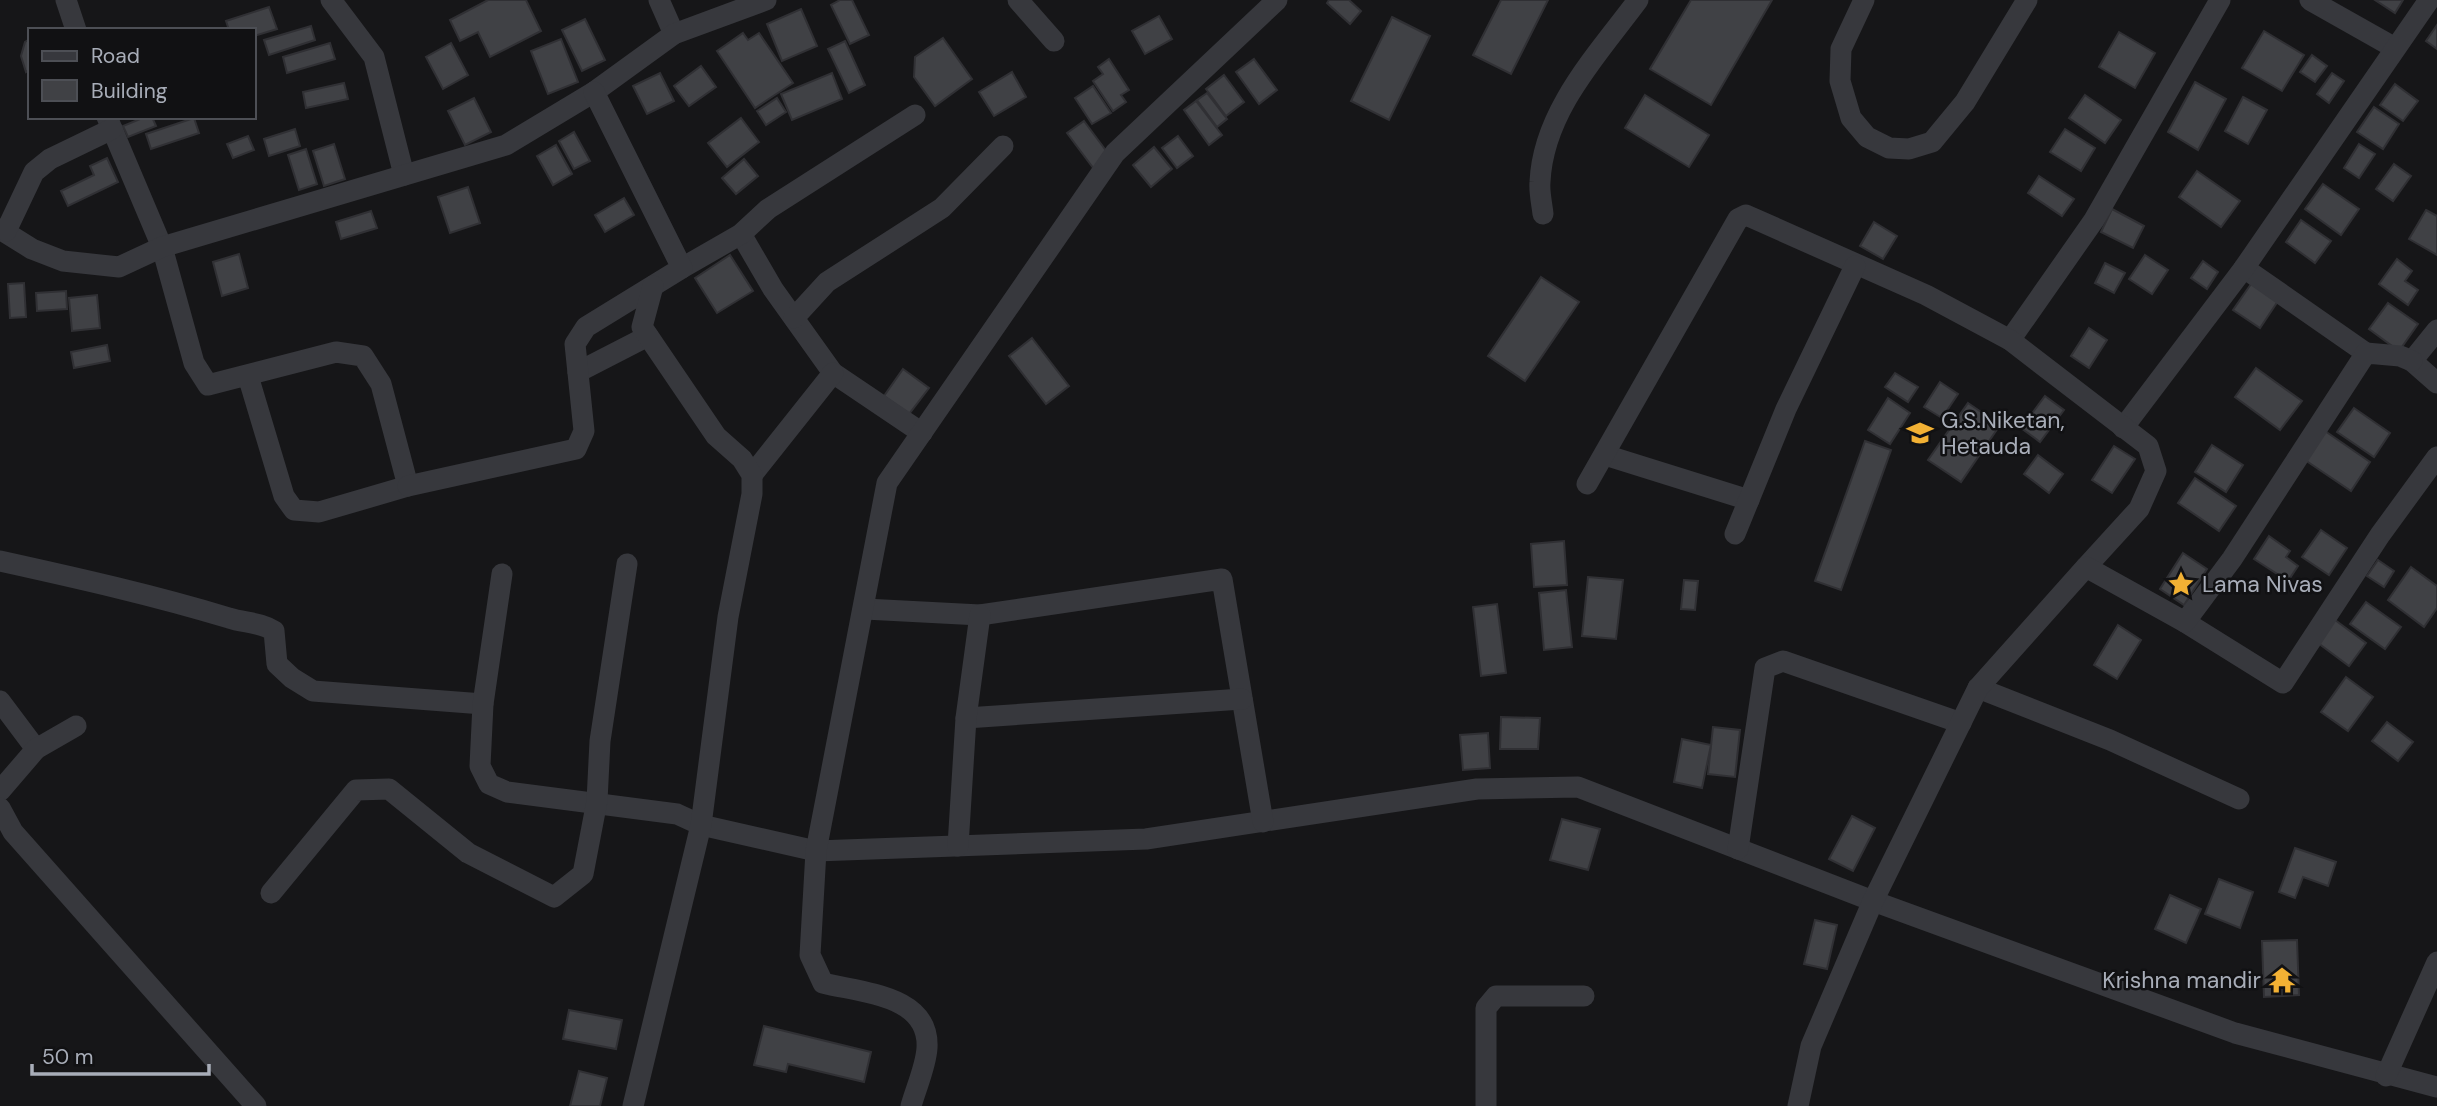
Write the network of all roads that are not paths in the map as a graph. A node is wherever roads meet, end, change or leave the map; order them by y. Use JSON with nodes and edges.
{"nodes":[{"id":1,"x":66,"y":0,"type":"edge"},
{"id":2,"x":331,"y":0,"type":"edge"},
{"id":3,"x":659,"y":0,"type":"edge"},
{"id":4,"x":766,"y":0,"type":"edge"},
{"id":5,"x":1018,"y":0,"type":"edge"},
{"id":6,"x":1277,"y":0,"type":"edge"},
{"id":7,"x":1638,"y":0,"type":"edge"},
{"id":8,"x":1864,"y":0,"type":"edge"},
{"id":9,"x":2027,"y":0,"type":"edge"},
{"id":10,"x":2220,"y":0,"type":"edge"},
{"id":11,"x":2310,"y":0,"type":"edge"},
{"id":12,"x":2429,"y":0,"type":"edge"},
{"id":13,"x":75,"y":28,"type":"edge"},
{"id":14,"x":674,"y":34,"type":"junction"},
{"id":15,"x":1054,"y":41,"type":"dead end"},
{"id":16,"x":2395,"y":48,"type":"junction"},
{"id":17,"x":594,"y":92,"type":"junction"},
{"id":18,"x":915,"y":115,"type":"dead end"},
{"id":19,"x":109,"y":123,"type":"edge"},
{"id":20,"x":1003,"y":146,"type":"dead end"},
{"id":21,"x":404,"y":175,"type":"junction"},
{"id":22,"x":1544,"y":214,"type":"dead end"},
{"id":23,"x":3,"y":230,"type":"edge"},
{"id":24,"x":741,"y":234,"type":"junction"},
{"id":25,"x":162,"y":247,"type":"junction"},
{"id":26,"x":1855,"y":265,"type":"junction"},
{"id":27,"x":682,"y":268,"type":"junction"},
{"id":28,"x":2244,"y":268,"type":"junction"},
{"id":29,"x":653,"y":286,"type":"junction"},
{"id":30,"x":794,"y":318,"type":"junction"},
{"id":31,"x":2437,"y":330,"type":"edge"},
{"id":32,"x":648,"y":336,"type":"junction"},
{"id":33,"x":2010,"y":340,"type":"junction"},
{"id":34,"x":2366,"y":353,"type":"junction"},
{"id":35,"x":2412,"y":361,"type":"junction"},
{"id":36,"x":578,"y":372,"type":"junction"},
{"id":37,"x":833,"y":373,"type":"junction"},
{"id":38,"x":247,"y":376,"type":"junction"},
{"id":39,"x":2437,"y":383,"type":"edge"},
{"id":40,"x":2123,"y":428,"type":"junction"},
{"id":41,"x":922,"y":433,"type":"junction"},
{"id":42,"x":1605,"y":455,"type":"junction"},
{"id":43,"x":2437,"y":457,"type":"edge"},
{"id":44,"x":752,"y":475,"type":"junction"},
{"id":45,"x":1587,"y":484,"type":"dead end"},
{"id":46,"x":408,"y":486,"type":"junction"},
{"id":47,"x":1749,"y":500,"type":"junction"},
{"id":48,"x":1735,"y":534,"type":"dead end"},
{"id":49,"x":0,"y":561,"type":"edge"},
{"id":50,"x":628,"y":564,"type":"dead end"},
{"id":51,"x":2086,"y":567,"type":"junction"},
{"id":52,"x":502,"y":574,"type":"dead end"},
{"id":53,"x":864,"y":609,"type":"junction"},
{"id":54,"x":980,"y":615,"type":"junction"},
{"id":55,"x":2185,"y":622,"type":"junction"},
{"id":56,"x":1978,"y":688,"type":"junction"},
{"id":57,"x":1242,"y":699,"type":"junction"},
{"id":58,"x":0,"y":701,"type":"edge"},
{"id":59,"x":483,"y":704,"type":"junction"},
{"id":60,"x":966,"y":718,"type":"junction"},
{"id":61,"x":1961,"y":723,"type":"junction"},
{"id":62,"x":76,"y":726,"type":"dead end"},
{"id":63,"x":36,"y":749,"type":"junction"},
{"id":64,"x":0,"y":791,"type":"edge"},
{"id":65,"x":2239,"y":799,"type":"dead end"},
{"id":66,"x":597,"y":801,"type":"junction"},
{"id":67,"x":0,"y":808,"type":"edge"},
{"id":68,"x":1262,"y":822,"type":"junction"},
{"id":69,"x":701,"y":825,"type":"junction"},
{"id":70,"x":958,"y":846,"type":"junction"},
{"id":71,"x":1738,"y":849,"type":"junction"},
{"id":72,"x":816,"y":851,"type":"junction"},
{"id":73,"x":271,"y":893,"type":"dead end"},
{"id":74,"x":1873,"y":901,"type":"junction"},
{"id":75,"x":2437,"y":962,"type":"edge"},
{"id":76,"x":1584,"y":996,"type":"dead end"},
{"id":77,"x":2386,"y":1076,"type":"junction"},
{"id":78,"x":2437,"y":1087,"type":"edge"},
{"id":79,"x":256,"y":1106,"type":"edge"},
{"id":80,"x":633,"y":1106,"type":"edge"},
{"id":81,"x":911,"y":1106,"type":"edge"},
{"id":82,"x":1486,"y":1106,"type":"edge"},
{"id":83,"x":1798,"y":1106,"type":"edge"}],
"edges":[{"from":1,"to":13,"type":"street"},
{"from":2,"to":21,"type":"street"},
{"from":3,"to":14,"type":"street"},
{"from":4,"to":14,"type":"street"},
{"from":5,"to":15,"type":"street"},
{"from":6,"to":41,"type":"street"},
{"from":7,"to":22,"type":"street"},
{"from":8,"to":9,"type":"street"},
{"from":10,"to":33,"type":"street"},
{"from":11,"to":16,"type":"street"},
{"from":12,"to":16,"type":"street"},
{"from":14,"to":17,"type":"street"},
{"from":16,"to":28,"type":"street"},
{"from":17,"to":21,"type":"street"},
{"from":17,"to":27,"type":"street"},
{"from":18,"to":24,"type":"street"},
{"from":19,"to":23,"type":"street"},
{"from":19,"to":25,"type":"street"},
{"from":20,"to":30,"type":"street"},
{"from":21,"to":25,"type":"street"},
{"from":23,"to":25,"type":"street"},
{"from":24,"to":27,"type":"street"},
{"from":24,"to":30,"type":"street"},
{"from":25,"to":38,"type":"street"},
{"from":26,"to":33,"type":"street"},
{"from":26,"to":42,"type":"street"},
{"from":26,"to":47,"type":"street"},
{"from":27,"to":29,"type":"street"},
{"from":28,"to":34,"type":"street"},
{"from":28,"to":40,"type":"street"},
{"from":29,"to":32,"type":"street"},
{"from":29,"to":36,"type":"street"},
{"from":30,"to":37,"type":"street"},
{"from":31,"to":35,"type":"street"},
{"from":32,"to":36,"type":"street"},
{"from":32,"to":44,"type":"street"},
{"from":33,"to":40,"type":"street"},
{"from":34,"to":35,"type":"street"},
{"from":34,"to":55,"type":"street"},
{"from":35,"to":39,"type":"street"},
{"from":36,"to":46,"type":"street"},
{"from":37,"to":41,"type":"street"},
{"from":37,"to":44,"type":"street"},
{"from":38,"to":46,"type":"street"},
{"from":38,"to":46,"type":"street"},
{"from":40,"to":51,"type":"street"},
{"from":41,"to":53,"type":"street"},
{"from":42,"to":45,"type":"street"},
{"from":42,"to":47,"type":"street"},
{"from":43,"to":55,"type":"street"},
{"from":44,"to":69,"type":"street"},
{"from":47,"to":48,"type":"street"},
{"from":49,"to":59,"type":"street"},
{"from":50,"to":66,"type":"street"},
{"from":51,"to":55,"type":"street"},
{"from":51,"to":56,"type":"street"},
{"from":52,"to":59,"type":"street"},
{"from":53,"to":54,"type":"street"},
{"from":53,"to":72,"type":"street"},
{"from":54,"to":57,"type":"street"},
{"from":54,"to":60,"type":"street"},
{"from":56,"to":61,"type":"street"},
{"from":56,"to":65,"type":"street"},
{"from":57,"to":60,"type":"street"},
{"from":57,"to":68,"type":"street"},
{"from":58,"to":63,"type":"street"},
{"from":59,"to":66,"type":"street"},
{"from":60,"to":70,"type":"street"},
{"from":61,"to":71,"type":"street"},
{"from":61,"to":74,"type":"street"},
{"from":62,"to":63,"type":"street"},
{"from":63,"to":64,"type":"street"},
{"from":66,"to":69,"type":"street"},
{"from":66,"to":73,"type":"street"},
{"from":67,"to":79,"type":"street"},
{"from":68,"to":70,"type":"street"},
{"from":68,"to":71,"type":"street"},
{"from":69,"to":72,"type":"street"},
{"from":69,"to":80,"type":"street"},
{"from":70,"to":72,"type":"street"},
{"from":71,"to":74,"type":"street"},
{"from":72,"to":81,"type":"street"},
{"from":74,"to":77,"type":"street"},
{"from":74,"to":83,"type":"street"},
{"from":75,"to":77,"type":"street"},
{"from":76,"to":82,"type":"street"},
{"from":77,"to":78,"type":"street"}]}
